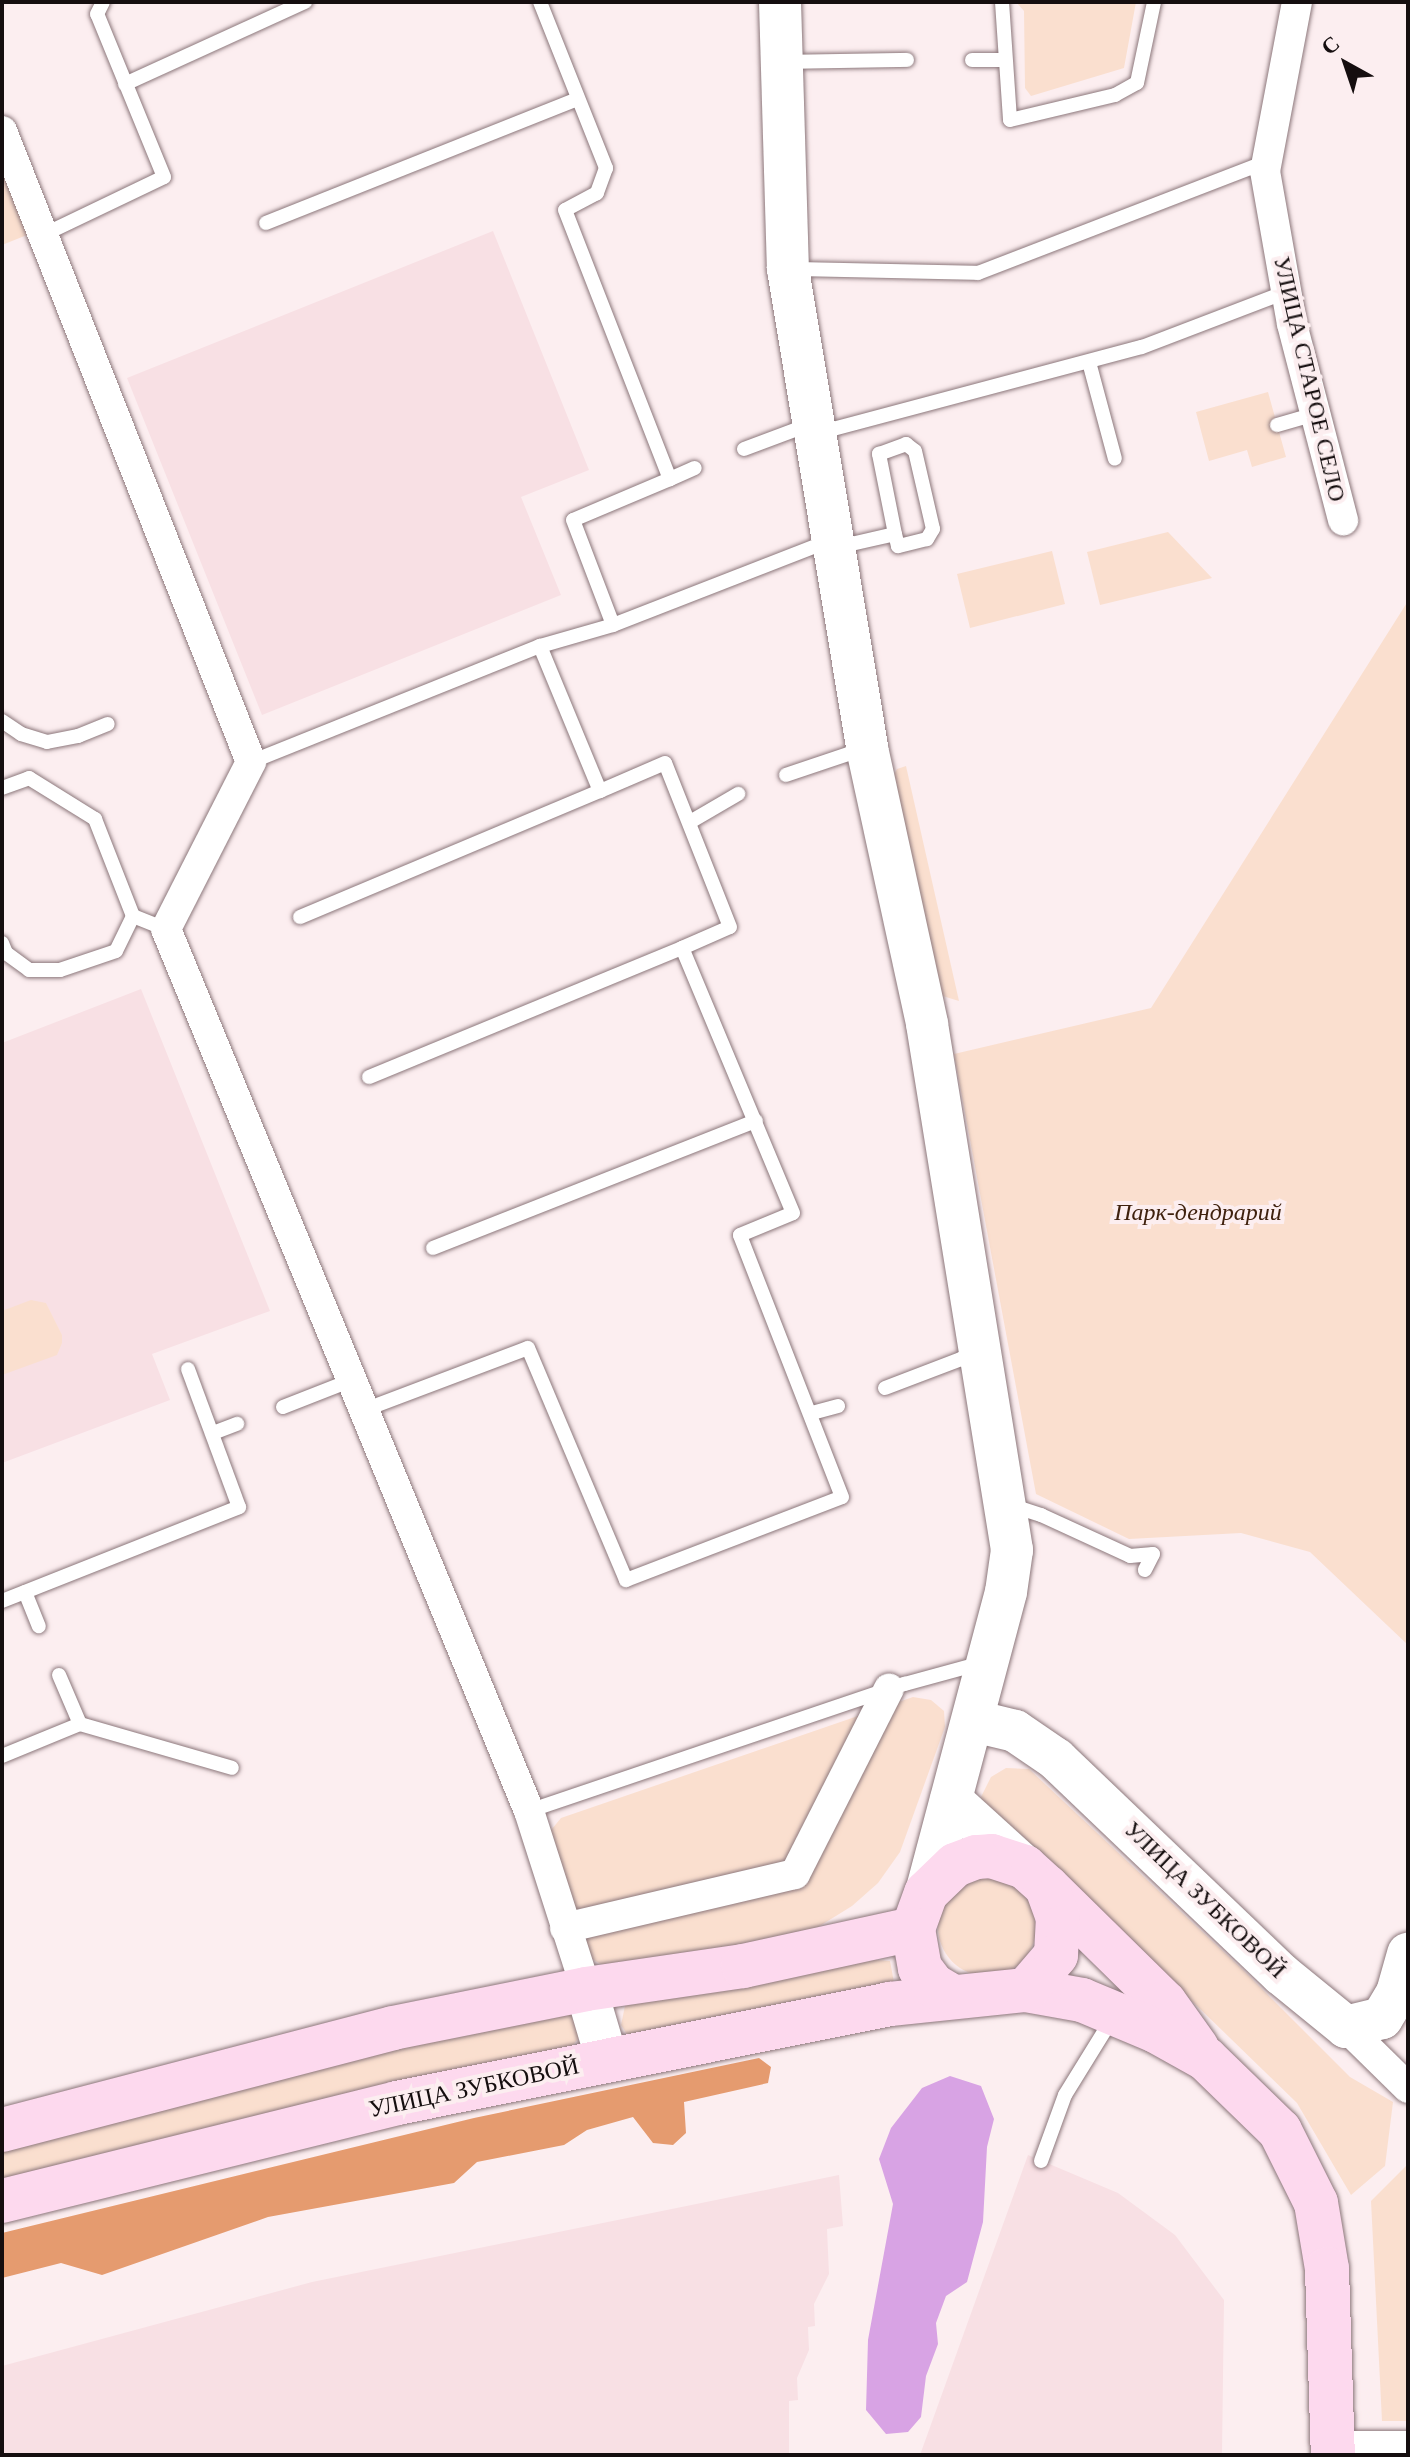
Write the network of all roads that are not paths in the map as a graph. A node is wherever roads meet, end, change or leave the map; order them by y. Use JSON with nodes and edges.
{"nodes":[{"id":1,"x":103,"y":2,"type":"edge"},
{"id":2,"x":305,"y":2,"type":"edge"},
{"id":3,"x":540,"y":2,"type":"edge"},
{"id":4,"x":780,"y":2,"type":"edge"},
{"id":5,"x":1002,"y":2,"type":"edge"},
{"id":6,"x":1154,"y":2,"type":"edge"},
{"id":7,"x":1297,"y":2,"type":"edge"},
{"id":8,"x":907,"y":60,"type":"dead end"},
{"id":9,"x":972,"y":60,"type":"dead end"},
{"id":10,"x":1004,"y":60,"type":"junction"},
{"id":11,"x":783,"y":62,"type":"junction"},
{"id":12,"x":125,"y":84,"type":"junction"},
{"id":13,"x":577,"y":99,"type":"junction"},
{"id":14,"x":2,"y":131,"type":"edge"},
{"id":15,"x":1267,"y":162,"type":"junction"},
{"id":16,"x":266,"y":223,"type":"dead end"},
{"id":17,"x":43,"y":235,"type":"junction"},
{"id":18,"x":788,"y":269,"type":"junction"},
{"id":19,"x":1286,"y":292,"type":"junction"},
{"id":20,"x":1089,"y":362,"type":"junction"},
{"id":21,"x":1315,"y":414,"type":"junction"},
{"id":22,"x":1277,"y":425,"type":"dead end"},
{"id":23,"x":812,"y":429,"type":"junction"},
{"id":24,"x":744,"y":449,"type":"dead end"},
{"id":25,"x":1115,"y":459,"type":"dead end"},
{"id":26,"x":695,"y":468,"type":"dead end"},
{"id":27,"x":670,"y":479,"type":"junction"},
{"id":28,"x":1343,"y":520,"type":"dead end"},
{"id":29,"x":895,"y":534,"type":"junction"},
{"id":30,"x":833,"y":544,"type":"junction"},
{"id":31,"x":613,"y":625,"type":"junction"},
{"id":32,"x":540,"y":646,"type":"junction"},
{"id":33,"x":2,"y":721,"type":"edge"},
{"id":34,"x":108,"y":724,"type":"dead end"},
{"id":35,"x":867,"y":748,"type":"junction"},
{"id":36,"x":251,"y":762,"type":"junction"},
{"id":37,"x":786,"y":775,"type":"dead end"},
{"id":38,"x":2,"y":788,"type":"edge"},
{"id":39,"x":600,"y":791,"type":"junction"},
{"id":40,"x":738,"y":794,"type":"dead end"},
{"id":41,"x":690,"y":822,"type":"junction"},
{"id":42,"x":133,"y":916,"type":"junction"},
{"id":43,"x":300,"y":917,"type":"dead end"},
{"id":44,"x":166,"y":929,"type":"junction"},
{"id":45,"x":2,"y":943,"type":"edge"},
{"id":46,"x":682,"y":948,"type":"junction"},
{"id":47,"x":369,"y":1077,"type":"dead end"},
{"id":48,"x":756,"y":1121,"type":"junction"},
{"id":49,"x":433,"y":1248,"type":"dead end"},
{"id":50,"x":981,"y":1346,"type":"junction"},
{"id":51,"x":188,"y":1369,"type":"dead end"},
{"id":52,"x":352,"y":1380,"type":"junction"},
{"id":53,"x":885,"y":1388,"type":"dead end"},
{"id":54,"x":838,"y":1406,"type":"dead end"},
{"id":55,"x":283,"y":1407,"type":"dead end"},
{"id":56,"x":364,"y":1410,"type":"junction"},
{"id":57,"x":812,"y":1413,"type":"junction"},
{"id":58,"x":237,"y":1424,"type":"dead end"},
{"id":59,"x":213,"y":1433,"type":"junction"},
{"id":60,"x":1002,"y":1502,"type":"junction"},
{"id":61,"x":1145,"y":1570,"type":"dead end"},
{"id":62,"x":25,"y":1592,"type":"junction"},
{"id":63,"x":2,"y":1601,"type":"edge"},
{"id":64,"x":39,"y":1626,"type":"dead end"},
{"id":65,"x":988,"y":1661,"type":"junction"},
{"id":66,"x":59,"y":1675,"type":"dead end"},
{"id":67,"x":889,"y":1689,"type":"junction"},
{"id":68,"x":974,"y":1721,"type":"junction"},
{"id":69,"x":80,"y":1724,"type":"junction"},
{"id":70,"x":2,"y":1756,"type":"edge"},
{"id":71,"x":232,"y":1768,"type":"dead end"},
{"id":72,"x":951,"y":1800,"type":"junction"},
{"id":73,"x":529,"y":1811,"type":"junction"},
{"id":74,"x":1036,"y":1877,"type":"junction"},
{"id":75,"x":920,"y":1911,"type":"junction"},
{"id":76,"x":565,"y":1928,"type":"junction"},
{"id":77,"x":1404,"y":1983,"type":"edge"},
{"id":78,"x":586,"y":1989,"type":"junction"},
{"id":79,"x":1026,"y":1990,"type":"junction"},
{"id":80,"x":951,"y":1996,"type":"junction"},
{"id":81,"x":1115,"y":2014,"type":"junction"},
{"id":82,"x":1346,"y":2027,"type":"junction"},
{"id":83,"x":1206,"y":2059,"type":"junction"},
{"id":84,"x":607,"y":2060,"type":"junction"},
{"id":85,"x":1408,"y":2088,"type":"edge"},
{"id":86,"x":2,"y":2130,"type":"edge"},
{"id":87,"x":1041,"y":2161,"type":"dead end"},
{"id":88,"x":2,"y":2201,"type":"edge"},
{"id":89,"x":1408,"y":2446,"type":"edge"},
{"id":90,"x":1333,"y":2451,"type":"edge"}],
"edges":[{"from":1,"to":12,"type":"lane"},
{"from":2,"to":12,"type":"lane"},
{"from":3,"to":13,"type":"lane"},
{"from":4,"to":11,"type":"street"},
{"from":5,"to":10,"type":"lane"},
{"from":6,"to":10,"type":"lane"},
{"from":7,"to":15,"type":"street","name":"УЛИЦА СТАРОЕ СЕЛО"},
{"from":8,"to":11,"type":"lane"},
{"from":9,"to":10,"type":"lane"},
{"from":11,"to":18,"type":"street"},
{"from":12,"to":17,"type":"lane"},
{"from":13,"to":16,"type":"lane"},
{"from":13,"to":27,"type":"lane"},
{"from":14,"to":17,"type":"street"},
{"from":15,"to":18,"type":"lane"},
{"from":15,"to":19,"type":"street","name":"УЛИЦА СТАРОЕ СЕЛО"},
{"from":17,"to":36,"type":"street"},
{"from":18,"to":23,"type":"street"},
{"from":19,"to":20,"type":"lane"},
{"from":19,"to":21,"type":"street","name":"УЛИЦА СТАРОЕ СЕЛО"},
{"from":20,"to":23,"type":"lane"},
{"from":20,"to":25,"type":"lane"},
{"from":21,"to":22,"type":"lane"},
{"from":21,"to":28,"type":"street","name":"УЛИЦА СТАРОЕ СЕЛО"},
{"from":23,"to":24,"type":"lane"},
{"from":23,"to":30,"type":"street"},
{"from":26,"to":27,"type":"lane"},
{"from":27,"to":31,"type":"lane"},
{"from":29,"to":29,"type":"lane"},
{"from":29,"to":30,"type":"lane"},
{"from":30,"to":31,"type":"lane"},
{"from":30,"to":35,"type":"street"},
{"from":31,"to":32,"type":"lane"},
{"from":32,"to":36,"type":"lane"},
{"from":32,"to":39,"type":"lane"},
{"from":33,"to":34,"type":"lane"},
{"from":35,"to":37,"type":"lane"},
{"from":35,"to":50,"type":"street"},
{"from":36,"to":44,"type":"street"},
{"from":38,"to":42,"type":"lane"},
{"from":39,"to":41,"type":"lane"},
{"from":39,"to":43,"type":"lane"},
{"from":40,"to":41,"type":"lane"},
{"from":41,"to":46,"type":"lane"},
{"from":42,"to":44,"type":"lane"},
{"from":42,"to":45,"type":"lane"},
{"from":44,"to":52,"type":"street"},
{"from":46,"to":47,"type":"lane"},
{"from":46,"to":48,"type":"lane"},
{"from":48,"to":49,"type":"lane"},
{"from":48,"to":57,"type":"lane"},
{"from":50,"to":53,"type":"lane"},
{"from":50,"to":60,"type":"street"},
{"from":51,"to":59,"type":"lane"},
{"from":52,"to":55,"type":"lane"},
{"from":52,"to":56,"type":"street"},
{"from":54,"to":57,"type":"lane"},
{"from":56,"to":57,"type":"lane"},
{"from":56,"to":73,"type":"street"},
{"from":58,"to":59,"type":"lane"},
{"from":59,"to":62,"type":"lane"},
{"from":60,"to":61,"type":"lane"},
{"from":60,"to":65,"type":"street"},
{"from":62,"to":63,"type":"lane"},
{"from":62,"to":64,"type":"lane"},
{"from":65,"to":67,"type":"lane"},
{"from":65,"to":68,"type":"street"},
{"from":66,"to":69,"type":"lane"},
{"from":67,"to":73,"type":"lane"},
{"from":67,"to":76,"type":"street"},
{"from":68,"to":72,"type":"street"},
{"from":68,"to":82,"type":"street","name":"УЛИЦА ЗУБКОВОЙ"},
{"from":69,"to":70,"type":"lane"},
{"from":69,"to":71,"type":"lane"},
{"from":72,"to":74,"type":"street"},
{"from":72,"to":75,"type":"street"},
{"from":73,"to":76,"type":"street"},
{"from":74,"to":75,"type":"main road"},
{"from":74,"to":79,"type":"main road"},
{"from":74,"to":83,"type":"main road"},
{"from":75,"to":78,"type":"main road"},
{"from":75,"to":80,"type":"main road"},
{"from":76,"to":78,"type":"street"},
{"from":77,"to":82,"type":"street"},
{"from":78,"to":84,"type":"street"},
{"from":78,"to":86,"type":"main road"},
{"from":79,"to":80,"type":"main road","name":"УЛИЦА ЗУБКОВОЙ"},
{"from":79,"to":81,"type":"main road","name":"УЛИЦА ЗУБКОВОЙ"},
{"from":80,"to":84,"type":"main road","name":"УЛИЦА ЗУБКОВОЙ"},
{"from":81,"to":83,"type":"main road","name":"УЛИЦА ЗУБКОВОЙ"},
{"from":81,"to":87,"type":"lane"},
{"from":82,"to":85,"type":"street"},
{"from":83,"to":90,"type":"main road","name":"УЛИЦА ЗУБКОВОЙ"},
{"from":84,"to":88,"type":"main road","name":"УЛИЦА ЗУБКОВОЙ"},
{"from":89,"to":90,"type":"street","name":"УЛИЦА ЗУБКОВОЙ"}]}
